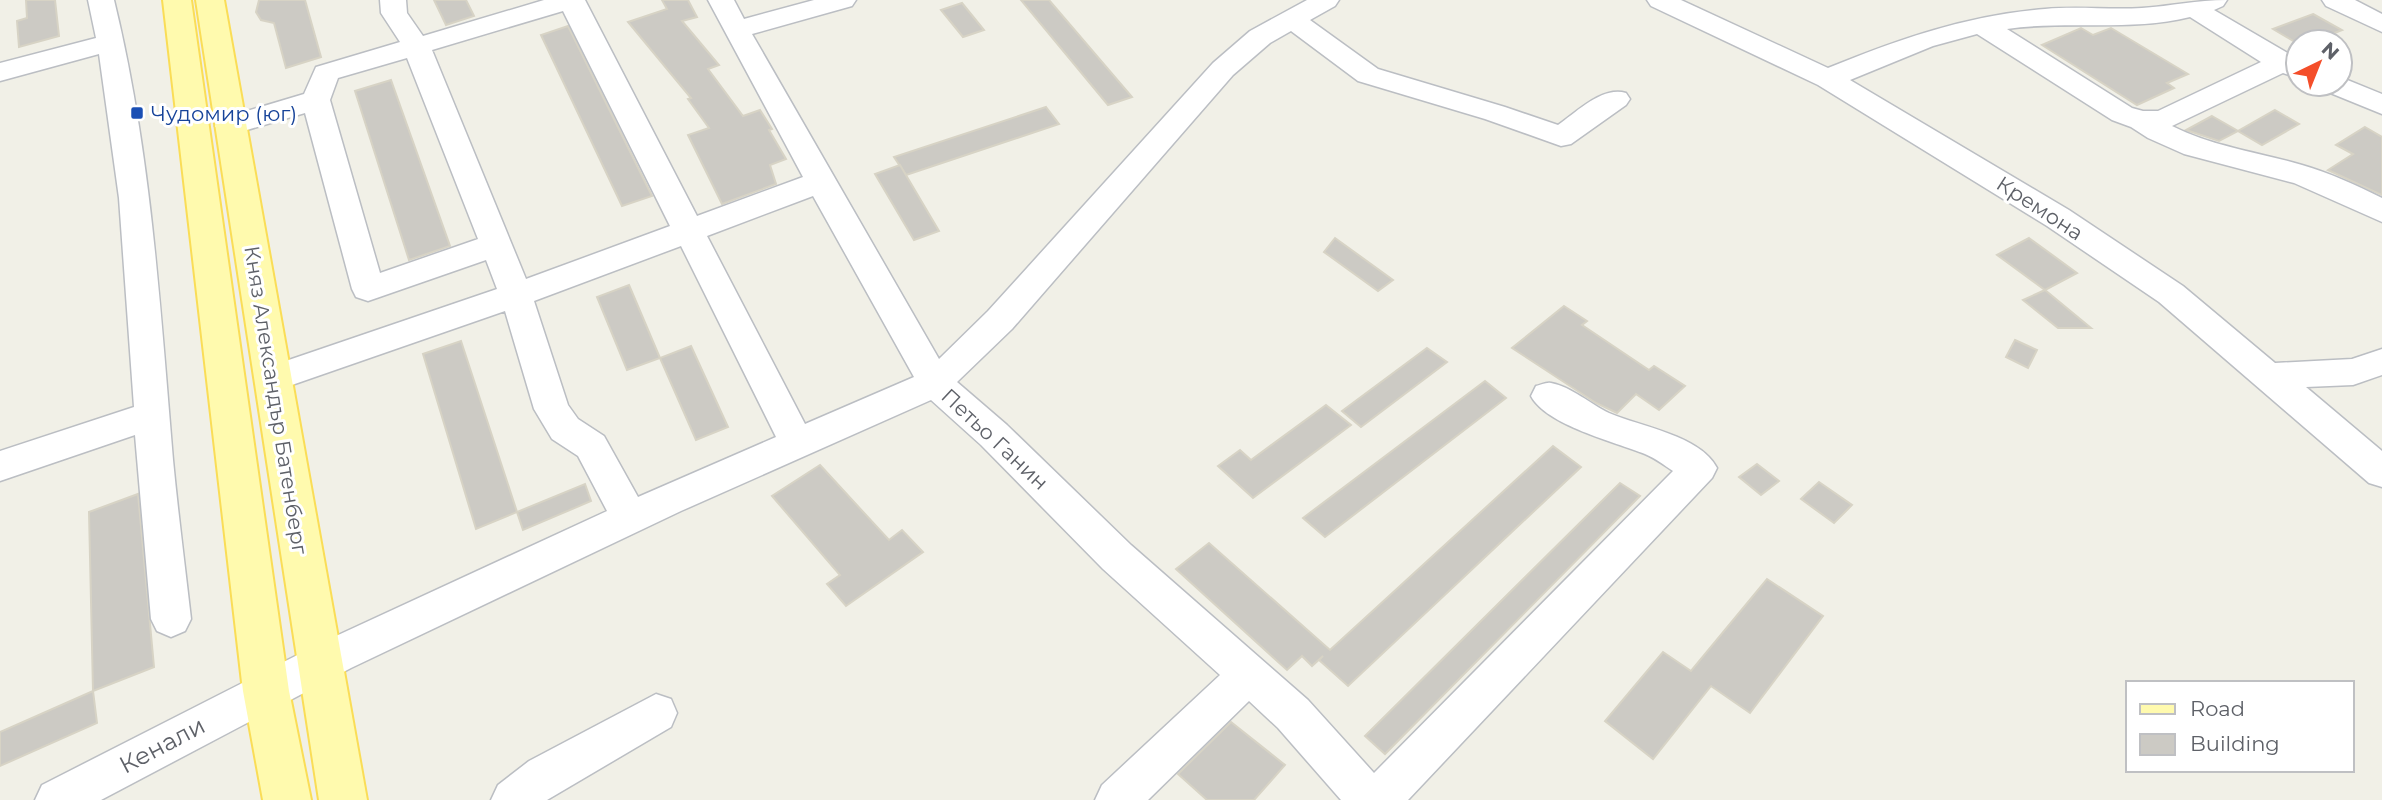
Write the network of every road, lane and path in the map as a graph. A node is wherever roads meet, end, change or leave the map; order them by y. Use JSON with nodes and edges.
{"nodes":[{"id":1,"x":101,"y":0,"type":"edge"},
{"id":2,"x":177,"y":0,"type":"edge"},
{"id":3,"x":210,"y":0,"type":"edge"},
{"id":4,"x":393,"y":0,"type":"edge"},
{"id":5,"x":571,"y":0,"type":"edge"},
{"id":6,"x":841,"y":0,"type":"edge"},
{"id":7,"x":1326,"y":0,"type":"edge"},
{"id":8,"x":1660,"y":0,"type":"edge"},
{"id":9,"x":2335,"y":0,"type":"edge"},
{"id":10,"x":2205,"y":5,"type":"edge"},
{"id":11,"x":728,"y":15,"type":"edge"},
{"id":12,"x":1292,"y":19,"type":"junction"},
{"id":13,"x":2382,"y":24,"type":"edge"},
{"id":14,"x":1981,"y":25,"type":"junction"},
{"id":15,"x":111,"y":43,"type":"junction"},
{"id":16,"x":417,"y":47,"type":"junction"},
{"id":17,"x":2284,"y":62,"type":"edge"},
{"id":18,"x":2284,"y":69,"type":"edge"},
{"id":19,"x":0,"y":72,"type":"edge"},
{"id":20,"x":1828,"y":79,"type":"junction"},
{"id":21,"x":2354,"y":93,"type":"edge"},
{"id":22,"x":1616,"y":99,"type":"dead end"},
{"id":23,"x":316,"y":100,"type":"junction"},
{"id":24,"x":2382,"y":105,"type":"edge"},
{"id":25,"x":2141,"y":120,"type":"junction"},
{"id":26,"x":230,"y":126,"type":"junction"},
{"id":27,"x":822,"y":181,"type":"junction"},
{"id":28,"x":2382,"y":211,"type":"edge"},
{"id":29,"x":688,"y":230,"type":"junction"},
{"id":30,"x":496,"y":245,"type":"junction"},
{"id":31,"x":516,"y":295,"type":"junction"},
{"id":32,"x":2381,"y":363,"type":"edge"},
{"id":33,"x":289,"y":373,"type":"dead end"},
{"id":34,"x":2271,"y":376,"type":"junction"},
{"id":35,"x":936,"y":383,"type":"junction"},
{"id":36,"x":1548,"y":396,"type":"dead end"},
{"id":37,"x":152,"y":415,"type":"junction"},
{"id":38,"x":797,"y":443,"type":"junction"},
{"id":39,"x":0,"y":467,"type":"edge"},
{"id":40,"x":2382,"y":472,"type":"edge"},
{"id":41,"x":630,"y":518,"type":"junction"},
{"id":42,"x":171,"y":619,"type":"dead end"},
{"id":43,"x":319,"y":664,"type":"junction"},
{"id":44,"x":1249,"y":674,"type":"junction"},
{"id":45,"x":266,"y":691,"type":"junction"},
{"id":46,"x":656,"y":713,"type":"dead end"},
{"id":47,"x":57,"y":800,"type":"edge"},
{"id":48,"x":288,"y":800,"type":"edge"},
{"id":49,"x":343,"y":800,"type":"edge"},
{"id":50,"x":513,"y":800,"type":"edge"},
{"id":51,"x":1117,"y":800,"type":"edge"},
{"id":52,"x":1370,"y":800,"type":"edge"},
{"id":53,"x":1378,"y":800,"type":"edge"}],
"edges":[{"from":1,"to":15,"type":"street"},
{"from":2,"to":45,"type":"main road","name":"Княз Александър Батенберг"},
{"from":3,"to":26,"type":"main road","name":"Княз Александър Батенберг"},
{"from":4,"to":16,"type":"street"},
{"from":5,"to":16,"type":"street"},
{"from":5,"to":29,"type":"street"},
{"from":6,"to":11,"type":"street"},
{"from":7,"to":12,"type":"street"},
{"from":8,"to":20,"type":"street","name":"Кремона"},
{"from":9,"to":13,"type":"street"},
{"from":10,"to":14,"type":"street"},
{"from":10,"to":17,"type":"street"},
{"from":11,"to":27,"type":"street","name":"Петьо Ганин"},
{"from":12,"to":22,"type":"street"},
{"from":12,"to":35,"type":"street"},
{"from":14,"to":20,"type":"street"},
{"from":14,"to":25,"type":"street"},
{"from":15,"to":19,"type":"street"},
{"from":15,"to":37,"type":"street"},
{"from":16,"to":23,"type":"street"},
{"from":16,"to":30,"type":"street"},
{"from":18,"to":25,"type":"street"},
{"from":20,"to":34,"type":"street","name":"Кремона"},
{"from":21,"to":24,"type":"street"},
{"from":23,"to":26,"type":"street"},
{"from":23,"to":30,"type":"street"},
{"from":25,"to":28,"type":"street"},
{"from":26,"to":43,"type":"main road","name":"Княз Александър Батенберг"},
{"from":27,"to":29,"type":"street"},
{"from":27,"to":35,"type":"street","name":"Петьо Ганин"},
{"from":29,"to":31,"type":"street"},
{"from":29,"to":38,"type":"street"},
{"from":30,"to":31,"type":"street"},
{"from":31,"to":33,"type":"street"},
{"from":31,"to":41,"type":"street"},
{"from":32,"to":34,"type":"street"},
{"from":34,"to":40,"type":"street","name":"Кремона"},
{"from":35,"to":38,"type":"street","name":"Кенали"},
{"from":35,"to":44,"type":"street","name":"Петьо Ганин"},
{"from":36,"to":53,"type":"street"},
{"from":37,"to":39,"type":"street"},
{"from":37,"to":42,"type":"street"},
{"from":38,"to":41,"type":"street","name":"Кенали"},
{"from":41,"to":43,"type":"street","name":"Кенали"},
{"from":43,"to":45,"type":"street","name":"Кенали"},
{"from":43,"to":49,"type":"main road","name":"Княз Александър Батенберг"},
{"from":44,"to":51,"type":"street"},
{"from":44,"to":52,"type":"street","name":"Петьо Ганин"},
{"from":45,"to":47,"type":"street","name":"Кенали"},
{"from":45,"to":48,"type":"main road","name":"Княз Александър Батенберг"},
{"from":46,"to":50,"type":"street"}]}
